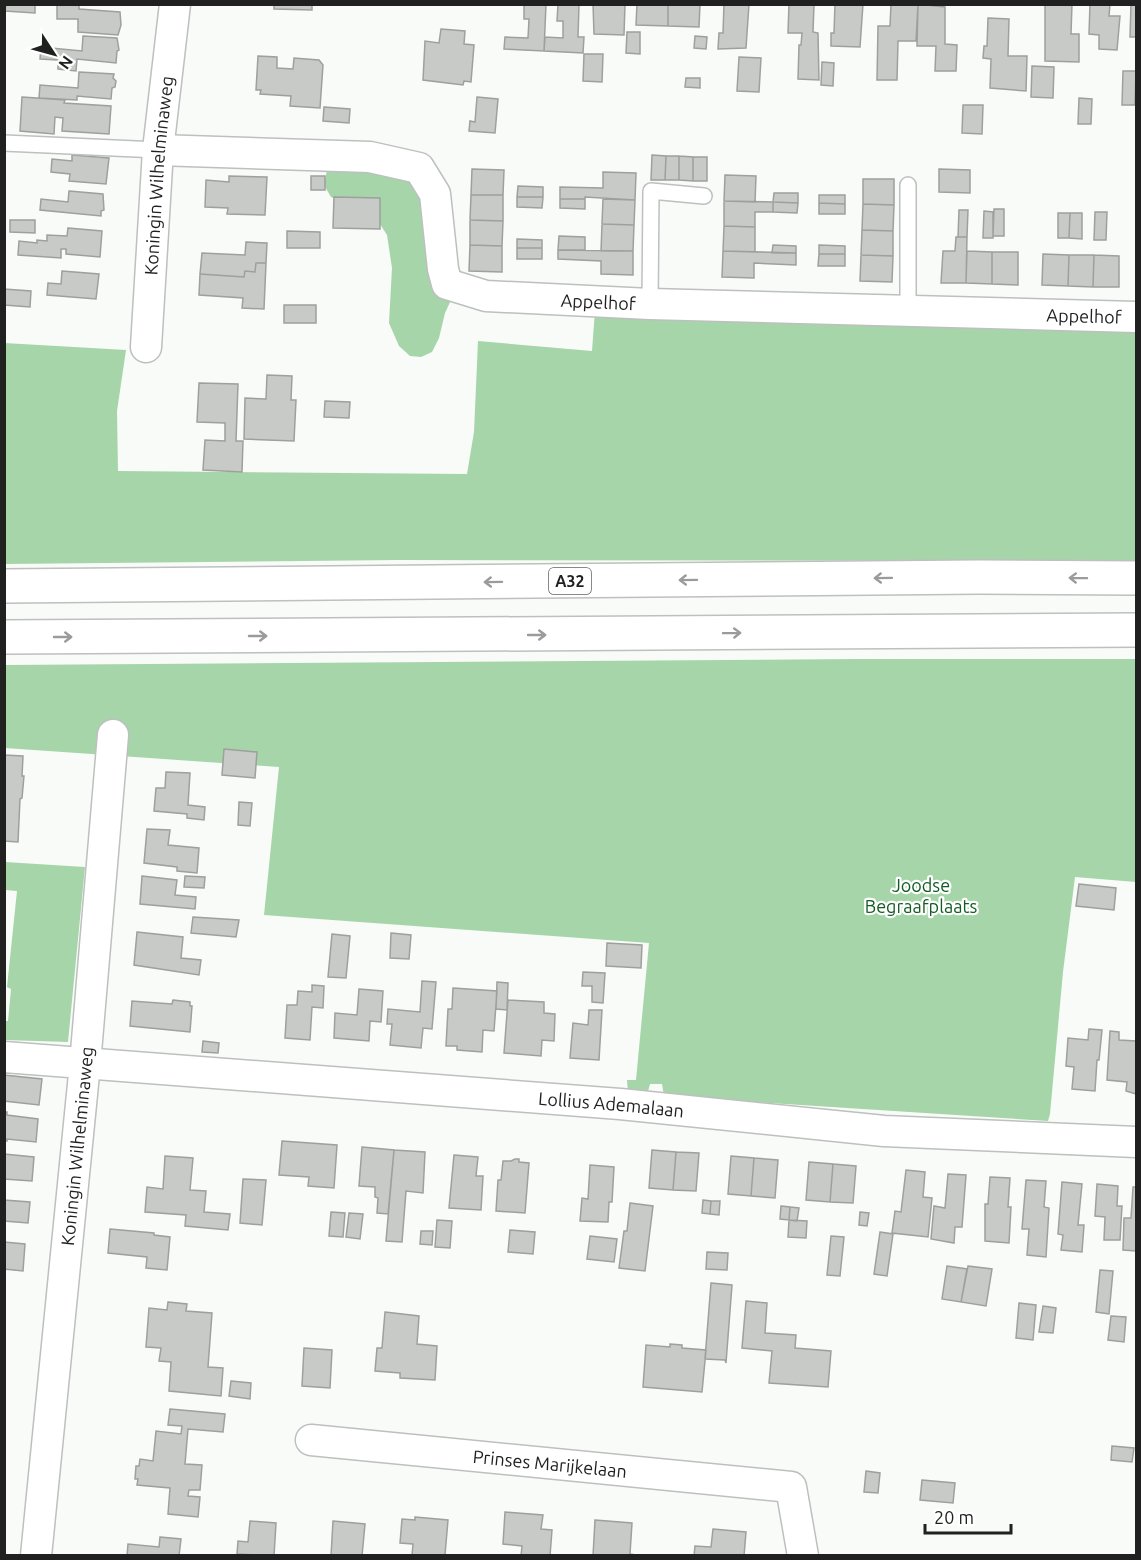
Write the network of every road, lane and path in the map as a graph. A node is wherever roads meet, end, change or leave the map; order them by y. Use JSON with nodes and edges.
{"nodes":[{"id":1,"x":175,"y":4,"type":"edge"},
{"id":2,"x":4,"y":143,"type":"edge"},
{"id":3,"x":158,"y":150,"type":"junction"},
{"id":4,"x":908,"y":185,"type":"dead end"},
{"id":5,"x":704,"y":196,"type":"dead end"},
{"id":6,"x":651,"y":304,"type":"junction"},
{"id":7,"x":908,"y":310,"type":"junction"},
{"id":8,"x":1137,"y":316,"type":"edge"},
{"id":9,"x":146,"y":347,"type":"dead end"},
{"id":10,"x":1137,"y":578,"type":"edge"},
{"id":11,"x":4,"y":586,"type":"edge"},
{"id":12,"x":1137,"y":630,"type":"edge"},
{"id":13,"x":4,"y":637,"type":"edge"},
{"id":14,"x":113,"y":735,"type":"dead end"},
{"id":15,"x":4,"y":1057,"type":"edge"},
{"id":16,"x":86,"y":1064,"type":"junction"},
{"id":17,"x":1137,"y":1142,"type":"edge"},
{"id":18,"x":311,"y":1440,"type":"dead end"},
{"id":19,"x":36,"y":1556,"type":"edge"},
{"id":20,"x":803,"y":1556,"type":"edge"}],
"edges":[{"from":1,"to":3,"type":"street","name":"Koningin Wilhelminaweg"},
{"from":2,"to":3,"type":"lane"},
{"from":3,"to":6,"type":"street","name":"Appelhof"},
{"from":3,"to":9,"type":"street","name":"Koningin Wilhelminaweg"},
{"from":4,"to":7,"type":"lane"},
{"from":5,"to":6,"type":"lane"},
{"from":6,"to":7,"type":"street","name":"Appelhof"},
{"from":7,"to":8,"type":"street","name":"Appelhof"},
{"from":10,"to":11,"type":"highway","number":"A32","one_way":true},
{"from":13,"to":12,"type":"highway","one_way":true},
{"from":14,"to":16,"type":"street","name":"Koningin Wilhelminaweg"},
{"from":15,"to":16,"type":"street","name":"Lollius Ademalaan"},
{"from":16,"to":17,"type":"street","name":"Lollius Ademalaan"},
{"from":16,"to":19,"type":"street","name":"Koningin Wilhelminaweg"},
{"from":18,"to":20,"type":"street","name":"Prinses Marijkelaan"}]}
